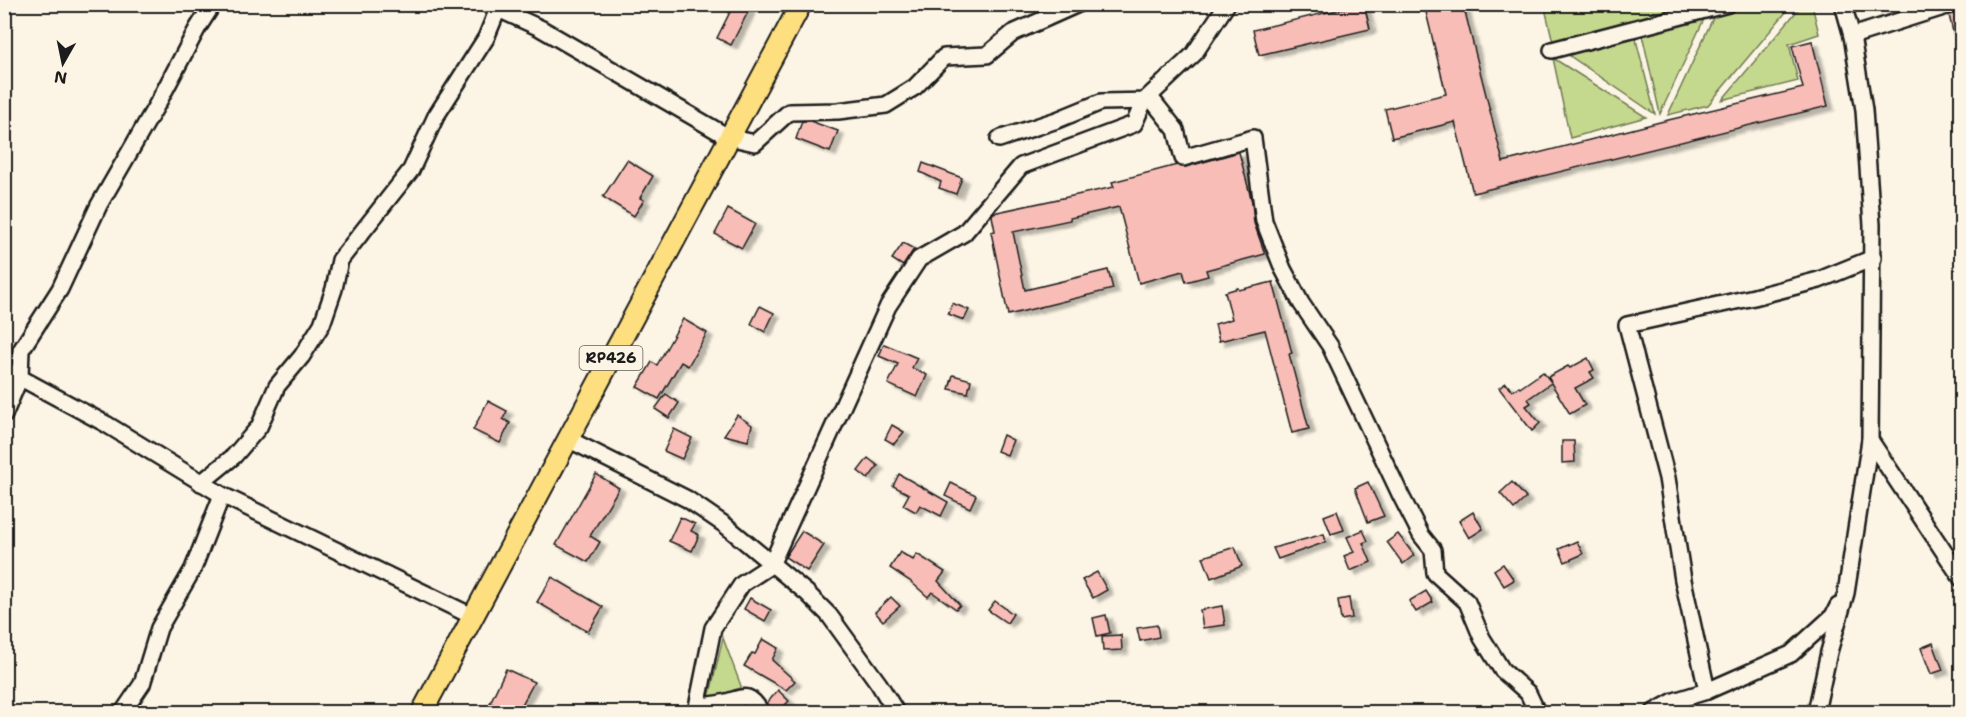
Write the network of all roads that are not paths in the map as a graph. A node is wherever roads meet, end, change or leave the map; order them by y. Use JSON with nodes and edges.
{"nodes":[{"id":1,"x":213,"y":4,"type":"edge"},
{"id":2,"x":801,"y":4,"type":"edge"},
{"id":3,"x":1078,"y":4,"type":"edge"},
{"id":4,"x":1227,"y":4,"type":"edge"},
{"id":5,"x":1728,"y":4,"type":"edge"},
{"id":6,"x":1843,"y":4,"type":"edge"},
{"id":7,"x":1953,"y":4,"type":"edge"},
{"id":8,"x":495,"y":6,"type":"edge"},
{"id":9,"x":1852,"y":36,"type":"junction"},
{"id":10,"x":1552,"y":50,"type":"dead end"},
{"id":11,"x":1144,"y":102,"type":"junction"},
{"id":12,"x":728,"y":137,"type":"junction"},
{"id":13,"x":999,"y":140,"type":"dead end"},
{"id":14,"x":1873,"y":258,"type":"junction"},
{"id":15,"x":4,"y":369,"type":"edge"},
{"id":16,"x":20,"y":377,"type":"junction"},
{"id":17,"x":4,"y":415,"type":"edge"},
{"id":18,"x":568,"y":440,"type":"junction"},
{"id":19,"x":1870,"y":441,"type":"junction"},
{"id":20,"x":201,"y":483,"type":"junction"},
{"id":21,"x":222,"y":495,"type":"junction"},
{"id":22,"x":771,"y":565,"type":"junction"},
{"id":23,"x":1962,"y":579,"type":"edge"},
{"id":24,"x":1846,"y":593,"type":"junction"},
{"id":25,"x":474,"y":617,"type":"junction"},
{"id":26,"x":1707,"y":691,"type":"junction"},
{"id":27,"x":697,"y":711,"type":"edge"},
{"id":28,"x":123,"y":712,"type":"edge"},
{"id":29,"x":422,"y":712,"type":"edge"},
{"id":30,"x":761,"y":712,"type":"edge"},
{"id":31,"x":896,"y":712,"type":"edge"},
{"id":32,"x":1537,"y":712,"type":"edge"},
{"id":33,"x":1654,"y":712,"type":"edge"},
{"id":34,"x":1816,"y":712,"type":"edge"}],
"edges":[{"from":1,"to":16,"type":"street"},
{"from":2,"to":12,"type":"main road","number":"RP426"},
{"from":3,"to":12,"type":"street"},
{"from":4,"to":11,"type":"street"},
{"from":5,"to":10,"type":"street"},
{"from":6,"to":9,"type":"street"},
{"from":7,"to":9,"type":"street"},
{"from":8,"to":12,"type":"street"},
{"from":8,"to":20,"type":"street"},
{"from":9,"to":14,"type":"street"},
{"from":11,"to":13,"type":"street"},
{"from":11,"to":22,"type":"street"},
{"from":11,"to":32,"type":"street"},
{"from":12,"to":18,"type":"main road","number":"RP426"},
{"from":14,"to":19,"type":"street"},
{"from":14,"to":26,"type":"street"},
{"from":15,"to":16,"type":"street"},
{"from":16,"to":17,"type":"street"},
{"from":16,"to":20,"type":"street"},
{"from":18,"to":22,"type":"street"},
{"from":18,"to":25,"type":"main road","number":"RP426"},
{"from":19,"to":23,"type":"street"},
{"from":19,"to":24,"type":"street"},
{"from":20,"to":21,"type":"street"},
{"from":21,"to":25,"type":"street"},
{"from":21,"to":28,"type":"street"},
{"from":22,"to":27,"type":"street"},
{"from":22,"to":31,"type":"street"},
{"from":24,"to":26,"type":"street"},
{"from":24,"to":34,"type":"street"},
{"from":25,"to":29,"type":"main road","number":"RP426"},
{"from":26,"to":33,"type":"street"},
{"from":27,"to":30,"type":"street"}]}
